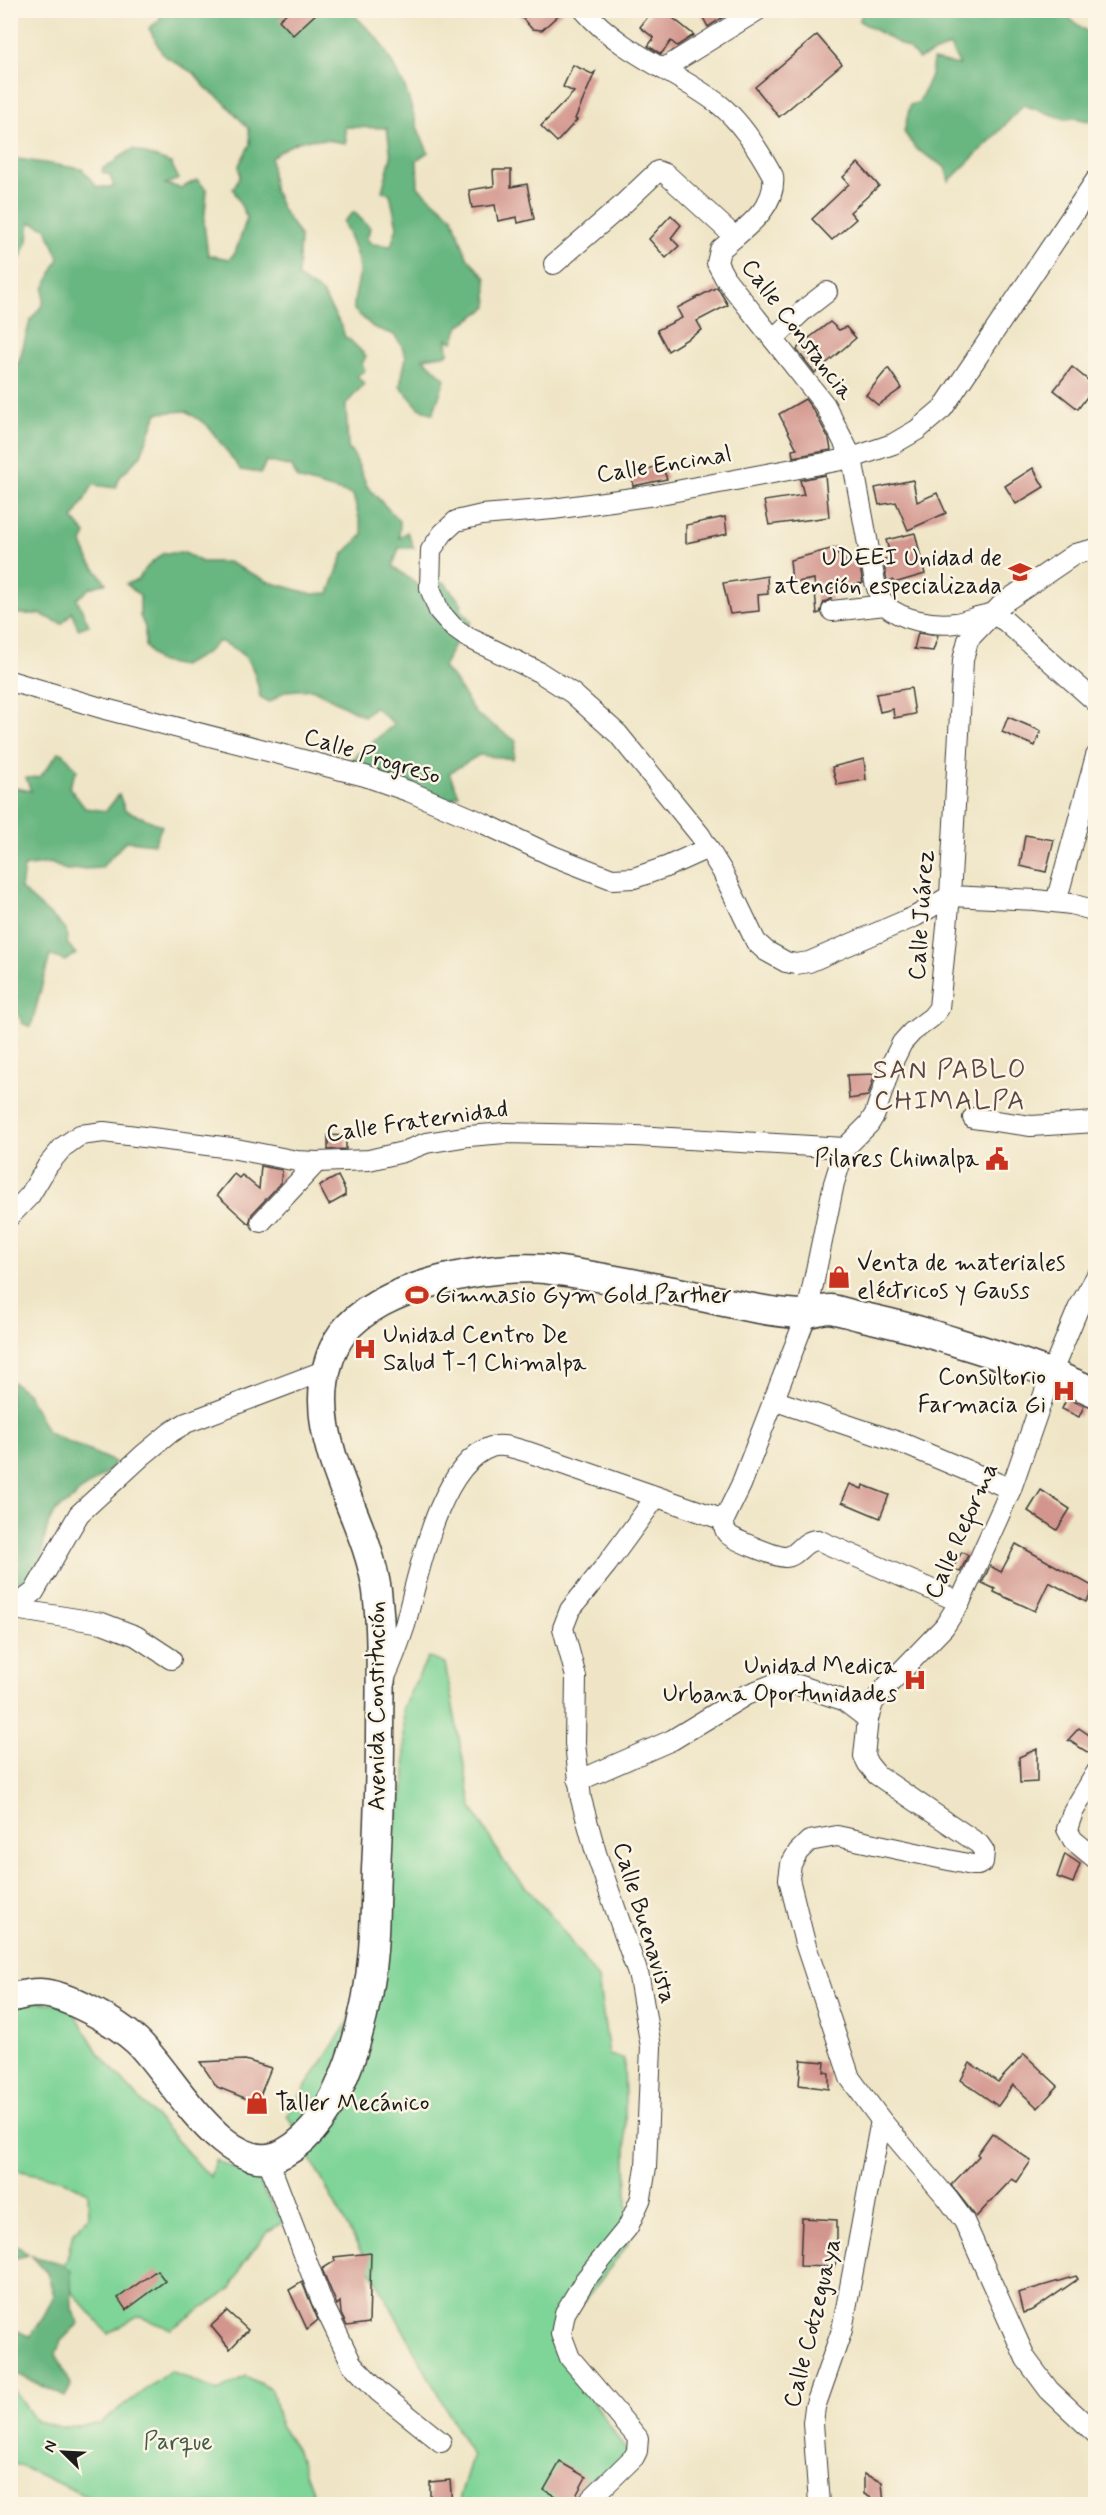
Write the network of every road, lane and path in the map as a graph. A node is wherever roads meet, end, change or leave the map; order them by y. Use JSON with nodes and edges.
{"nodes":[{"id":1,"x":584,"y":10,"type":"edge"},
{"id":2,"x":758,"y":10,"type":"edge"},
{"id":3,"x":663,"y":69,"type":"junction"},
{"id":4,"x":1095,"y":180,"type":"edge"},
{"id":5,"x":735,"y":237,"type":"junction"},
{"id":6,"x":554,"y":264,"type":"dead end"},
{"id":7,"x":827,"y":292,"type":"dead end"},
{"id":8,"x":773,"y":339,"type":"junction"},
{"id":9,"x":852,"y":458,"type":"junction"},
{"id":10,"x":1095,"y":549,"type":"edge"},
{"id":11,"x":885,"y":605,"type":"junction"},
{"id":12,"x":832,"y":611,"type":"dead end"},
{"id":13,"x":992,"y":614,"type":"junction"},
{"id":14,"x":10,"y":681,"type":"edge"},
{"id":15,"x":1095,"y":702,"type":"edge"},
{"id":16,"x":1095,"y":756,"type":"edge"},
{"id":17,"x":708,"y":848,"type":"junction"},
{"id":18,"x":950,"y":896,"type":"junction"},
{"id":19,"x":1056,"y":902,"type":"junction"},
{"id":20,"x":1095,"y":911,"type":"edge"},
{"id":21,"x":973,"y":1118,"type":"dead end"},
{"id":22,"x":1095,"y":1122,"type":"edge"},
{"id":23,"x":844,"y":1148,"type":"junction"},
{"id":24,"x":317,"y":1162,"type":"junction"},
{"id":25,"x":10,"y":1216,"type":"edge"},
{"id":26,"x":261,"y":1222,"type":"dead end"},
{"id":27,"x":1095,"y":1277,"type":"edge"},
{"id":28,"x":807,"y":1314,"type":"junction"},
{"id":29,"x":326,"y":1370,"type":"junction"},
{"id":30,"x":1051,"y":1374,"type":"junction"},
{"id":31,"x":1095,"y":1393,"type":"edge"},
{"id":32,"x":773,"y":1400,"type":"junction"},
{"id":33,"x":1011,"y":1489,"type":"junction"},
{"id":34,"x":656,"y":1497,"type":"junction"},
{"id":35,"x":724,"y":1520,"type":"junction"},
{"id":36,"x":960,"y":1602,"type":"junction"},
{"id":37,"x":12,"y":1609,"type":"edge"},
{"id":38,"x":171,"y":1659,"type":"dead end"},
{"id":39,"x":380,"y":1688,"type":"junction"},
{"id":40,"x":868,"y":1719,"type":"junction"},
{"id":41,"x":1095,"y":1773,"type":"edge"},
{"id":42,"x":578,"y":1781,"type":"junction"},
{"id":43,"x":1089,"y":1854,"type":"edge"},
{"id":44,"x":10,"y":1998,"type":"edge"},
{"id":45,"x":881,"y":2120,"type":"junction"},
{"id":46,"x":268,"y":2160,"type":"junction"},
{"id":47,"x":1095,"y":2434,"type":"edge"},
{"id":48,"x":441,"y":2442,"type":"dead end"},
{"id":49,"x":586,"y":2505,"type":"edge"},
{"id":50,"x":819,"y":2505,"type":"edge"}],
"edges":[{"from":1,"to":3,"type":"street","name":"Calle Constancia"},
{"from":2,"to":3,"type":"street"},
{"from":3,"to":5,"type":"street","name":"Calle Constancia"},
{"from":4,"to":9,"type":"street","name":"Calle Encinal"},
{"from":5,"to":6,"type":"street"},
{"from":5,"to":8,"type":"street","name":"Calle Constancia"},
{"from":7,"to":8,"type":"street"},
{"from":8,"to":9,"type":"street","name":"Calle Constancia"},
{"from":9,"to":11,"type":"street","name":"Calle Constancia"},
{"from":9,"to":17,"type":"street","name":"Calle Encinal"},
{"from":10,"to":13,"type":"street","name":"Calle Juárez"},
{"from":11,"to":12,"type":"street"},
{"from":11,"to":13,"type":"street"},
{"from":13,"to":15,"type":"street"},
{"from":13,"to":18,"type":"street","name":"Calle Juárez"},
{"from":14,"to":17,"type":"street","name":"Calle Progreso"},
{"from":16,"to":19,"type":"street"},
{"from":17,"to":18,"type":"street"},
{"from":18,"to":19,"type":"street"},
{"from":18,"to":23,"type":"street","name":"Calle Juárez"},
{"from":19,"to":20,"type":"street"},
{"from":21,"to":22,"type":"street"},
{"from":23,"to":24,"type":"street","name":"Calle Fraternidad"},
{"from":23,"to":28,"type":"street"},
{"from":24,"to":25,"type":"street","name":"Calle Fraternidad"},
{"from":24,"to":26,"type":"street"},
{"from":27,"to":30,"type":"street","name":"Calle Reforma"},
{"from":28,"to":29,"type":"main road","name":"Avenida Constitución"},
{"from":28,"to":30,"type":"main road","name":"Avenida Constitución"},
{"from":28,"to":32,"type":"street"},
{"from":29,"to":37,"type":"street"},
{"from":29,"to":39,"type":"main road","name":"Avenida Constitución"},
{"from":30,"to":31,"type":"main road","name":"Avenida Constitución"},
{"from":30,"to":33,"type":"street","name":"Calle Reforma"},
{"from":32,"to":33,"type":"street"},
{"from":32,"to":35,"type":"street"},
{"from":33,"to":36,"type":"street","name":"Calle Reforma"},
{"from":34,"to":35,"type":"street"},
{"from":34,"to":39,"type":"street"},
{"from":34,"to":42,"type":"street","name":"Calle Buenavista"},
{"from":35,"to":36,"type":"street"},
{"from":36,"to":40,"type":"street","name":"Calle Reforma"},
{"from":37,"to":38,"type":"street"},
{"from":39,"to":46,"type":"main road","name":"Avenida Constitución"},
{"from":40,"to":42,"type":"street"},
{"from":40,"to":45,"type":"street"},
{"from":41,"to":43,"type":"street"},
{"from":42,"to":49,"type":"street","name":"Calle Buenavista"},
{"from":44,"to":46,"type":"main road"},
{"from":45,"to":47,"type":"street"},
{"from":45,"to":50,"type":"street","name":"Calle Cotzeguaya"},
{"from":46,"to":48,"type":"street"}]}
